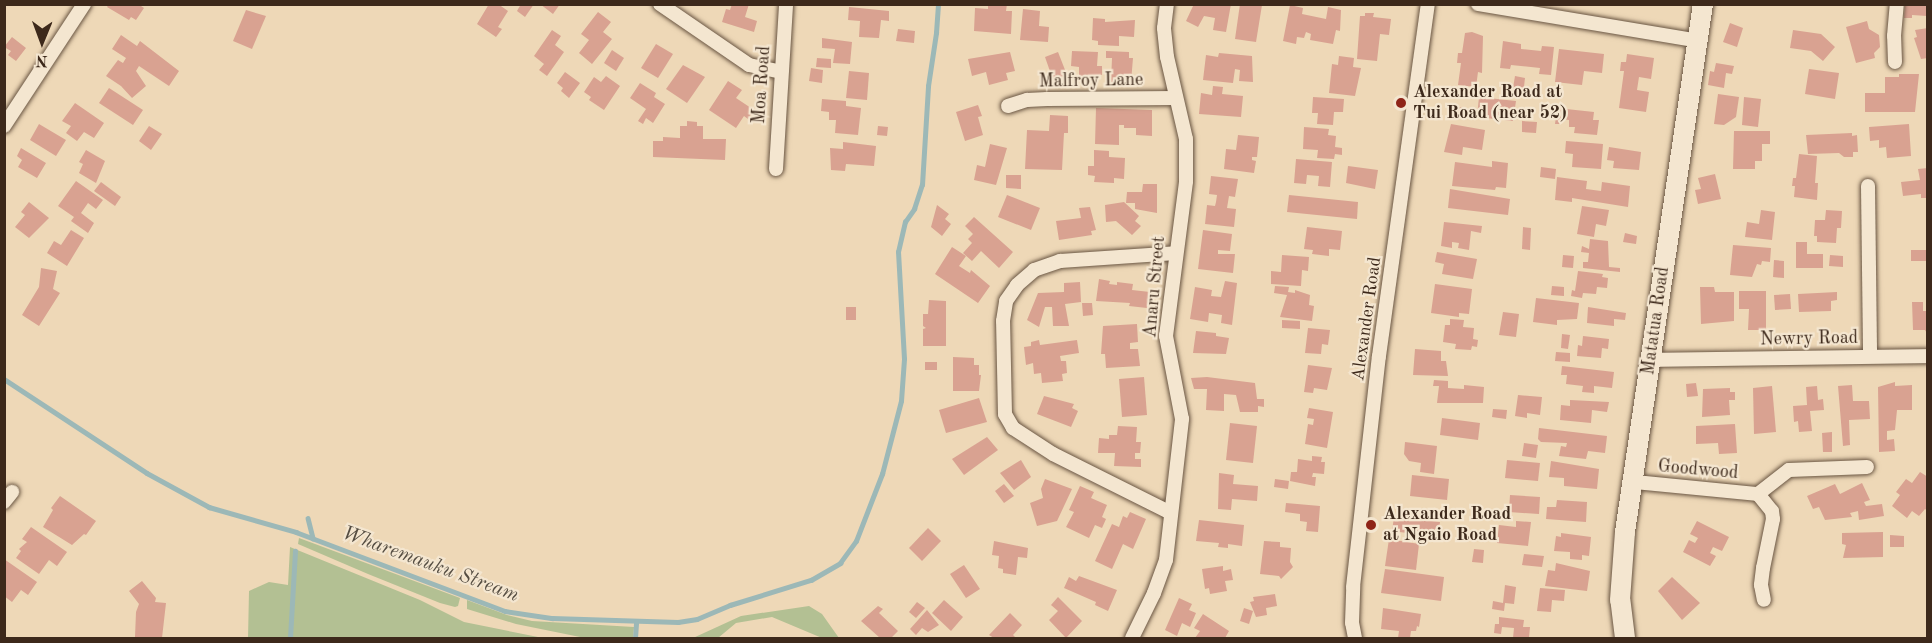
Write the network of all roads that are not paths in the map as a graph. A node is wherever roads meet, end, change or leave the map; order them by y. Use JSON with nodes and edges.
{"nodes":[{"id":1,"x":84,"y":4,"type":"edge"},
{"id":2,"x":660,"y":4,"type":"edge"},
{"id":3,"x":786,"y":4,"type":"edge"},
{"id":4,"x":1167,"y":4,"type":"edge"},
{"id":5,"x":1428,"y":4,"type":"edge"},
{"id":6,"x":1478,"y":4,"type":"edge"},
{"id":7,"x":1703,"y":4,"type":"edge"},
{"id":8,"x":1897,"y":4,"type":"edge"},
{"id":9,"x":1698,"y":41,"type":"junction"},
{"id":10,"x":1895,"y":62,"type":"dead end"},
{"id":11,"x":781,"y":72,"type":"junction"},
{"id":12,"x":1176,"y":98,"type":"junction"},
{"id":13,"x":1008,"y":106,"type":"dead end"},
{"id":14,"x":4,"y":126,"type":"edge"},
{"id":15,"x":776,"y":169,"type":"dead end"},
{"id":16,"x":1868,"y":186,"type":"dead end"},
{"id":17,"x":1176,"y":253,"type":"junction"},
{"id":18,"x":1870,"y":356,"type":"junction"},
{"id":19,"x":1928,"y":356,"type":"edge"},
{"id":20,"x":1650,"y":360,"type":"junction"},
{"id":21,"x":1867,"y":467,"type":"dead end"},
{"id":22,"x":1635,"y":482,"type":"junction"},
{"id":23,"x":1758,"y":494,"type":"junction"},
{"id":24,"x":1171,"y":513,"type":"junction"},
{"id":25,"x":1764,"y":600,"type":"dead end"},
{"id":26,"x":1132,"y":639,"type":"edge"},
{"id":27,"x":1355,"y":639,"type":"edge"},
{"id":28,"x":1625,"y":639,"type":"edge"}],
"edges":[{"from":1,"to":14,"type":"street"},
{"from":2,"to":11,"type":"street"},
{"from":3,"to":11,"type":"street","name":"Moa Road"},
{"from":4,"to":12,"type":"street","name":"Anaru Street"},
{"from":5,"to":27,"type":"street","name":"Alexander Road"},
{"from":6,"to":9,"type":"street"},
{"from":7,"to":9,"type":"main road","name":"Matatua Road"},
{"from":8,"to":10,"type":"street"},
{"from":9,"to":20,"type":"main road","name":"Matatua Road"},
{"from":11,"to":15,"type":"street","name":"Moa Road"},
{"from":12,"to":13,"type":"street","name":"Malfroy Lane"},
{"from":12,"to":17,"type":"street","name":"Anaru Street"},
{"from":16,"to":18,"type":"street","name":"Newry Road"},
{"from":17,"to":24,"type":"street","name":"Anaru Street"},
{"from":17,"to":24,"type":"street"},
{"from":18,"to":19,"type":"street"},
{"from":18,"to":20,"type":"street","name":"Newry Road"},
{"from":20,"to":22,"type":"main road","name":"Matatua Road"},
{"from":21,"to":23,"type":"street","name":"Goodwood"},
{"from":22,"to":23,"type":"street","name":"Goodwood"},
{"from":22,"to":28,"type":"main road","name":"Matatua Road"},
{"from":23,"to":25,"type":"street","name":"Goodwood"},
{"from":24,"to":26,"type":"street","name":"Anaru Street"}]}
